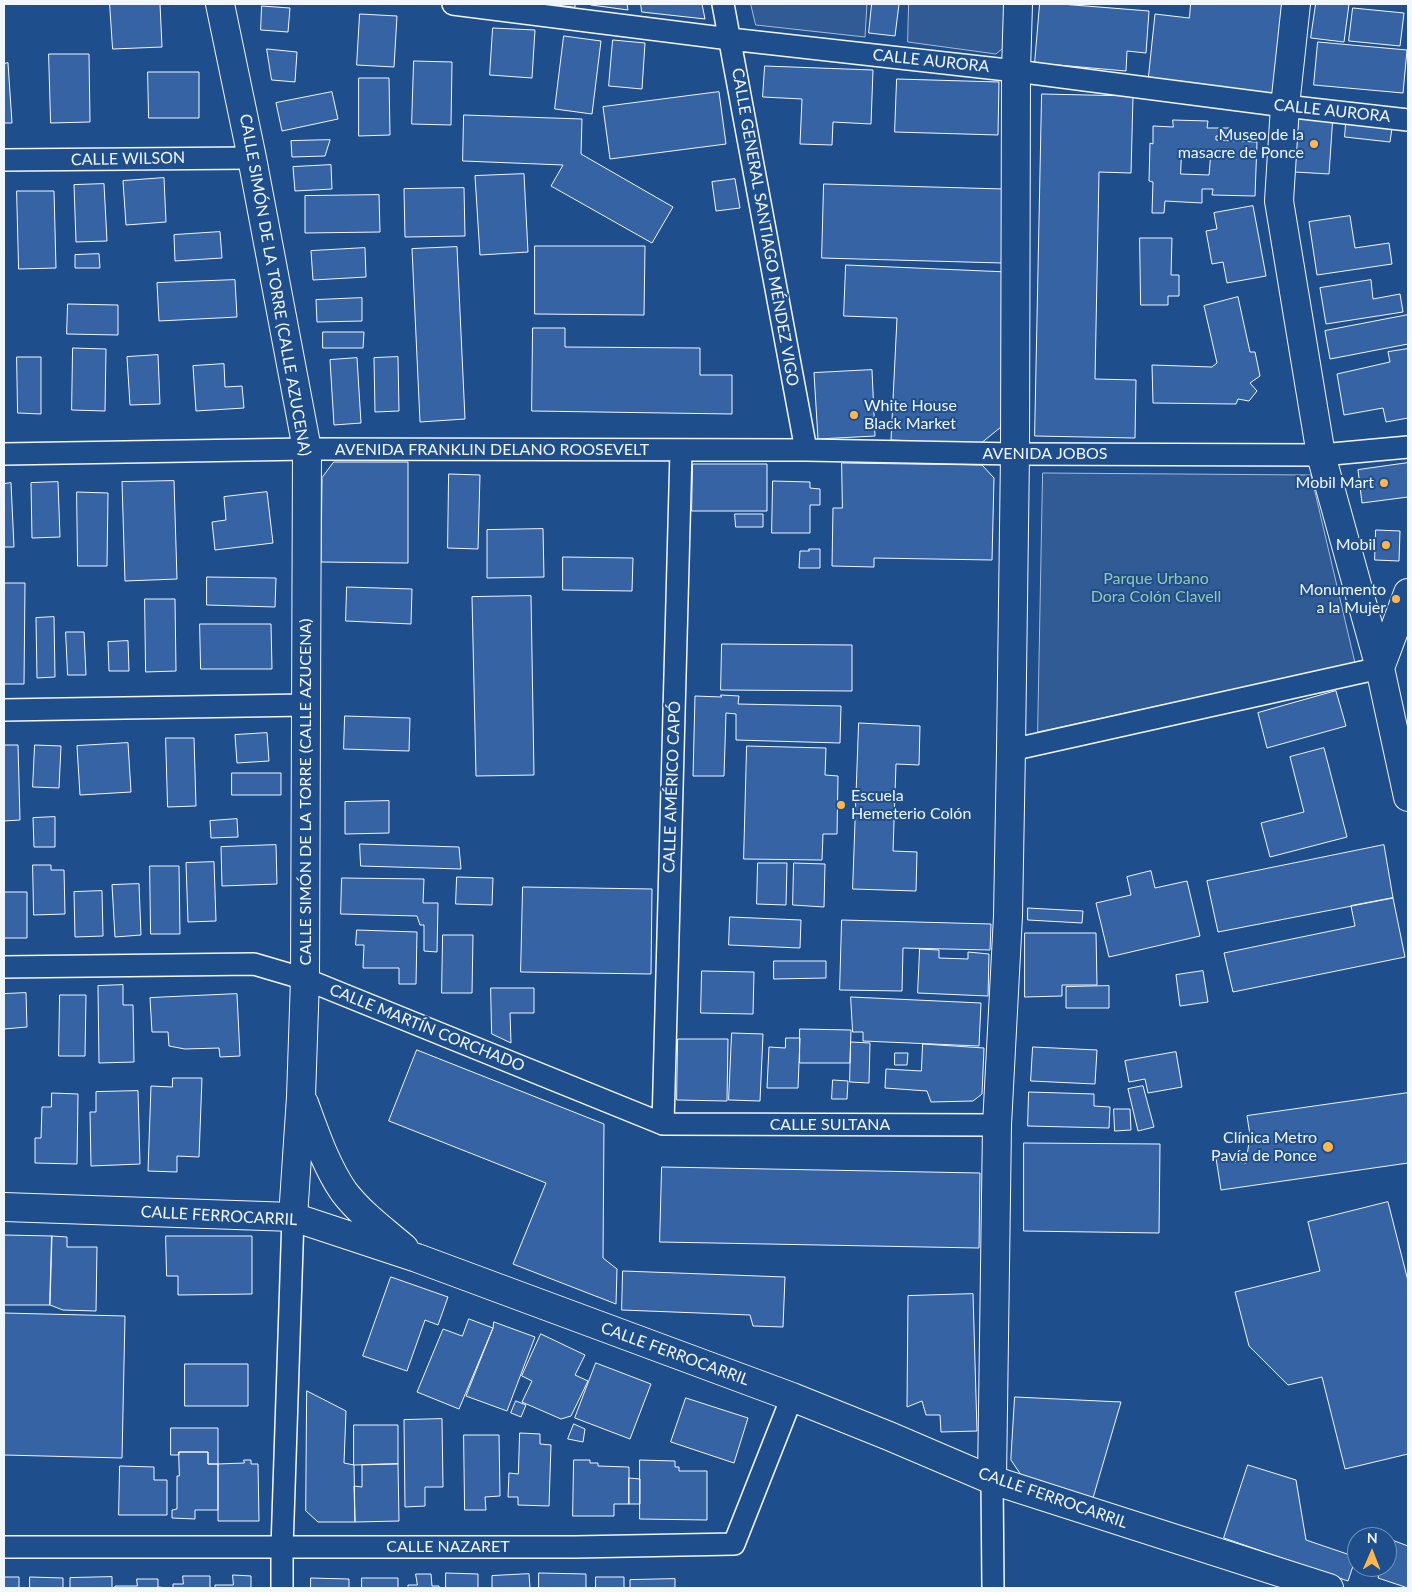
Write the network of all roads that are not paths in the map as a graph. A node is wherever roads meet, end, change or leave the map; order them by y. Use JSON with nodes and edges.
{"nodes":[{"id":1,"x":220,"y":4,"type":"edge"},
{"id":2,"x":453,"y":4,"type":"edge"},
{"id":3,"x":723,"y":4,"type":"edge"},
{"id":4,"x":1018,"y":4,"type":"edge"},
{"id":5,"x":1296,"y":4,"type":"edge"},
{"id":6,"x":730,"y":39,"type":"junction"},
{"id":7,"x":1016,"y":71,"type":"junction"},
{"id":8,"x":1285,"y":106,"type":"junction"},
{"id":9,"x":1408,"y":120,"type":"edge"},
{"id":10,"x":252,"y":158,"type":"junction"},
{"id":11,"x":4,"y":160,"type":"edge"},
{"id":12,"x":1408,"y":447,"type":"edge"},
{"id":13,"x":307,"y":448,"type":"junction"},
{"id":14,"x":806,"y":450,"type":"junction"},
{"id":15,"x":681,"y":451,"type":"junction"},
{"id":16,"x":4,"y":454,"type":"edge"},
{"id":17,"x":1015,"y":454,"type":"junction"},
{"id":18,"x":1321,"y":455,"type":"junction"},
{"id":19,"x":1408,"y":594,"type":"edge"},
{"id":20,"x":1380,"y":668,"type":"junction"},
{"id":21,"x":306,"y":705,"type":"junction"},
{"id":22,"x":4,"y":710,"type":"edge"},
{"id":23,"x":1011,"y":750,"type":"junction"},
{"id":24,"x":1408,"y":797,"type":"edge"},
{"id":25,"x":4,"y":967,"type":"edge"},
{"id":26,"x":305,"y":979,"type":"junction"},
{"id":27,"x":301,"y":1097,"type":"junction"},
{"id":28,"x":663,"y":1124,"type":"junction"},
{"id":29,"x":997,"y":1126,"type":"junction"},
{"id":30,"x":4,"y":1206,"type":"edge"},
{"id":31,"x":293,"y":1217,"type":"junction"},
{"id":32,"x":417,"y":1258,"type":"junction"},
{"id":33,"x":792,"y":1397,"type":"junction"},
{"id":34,"x":992,"y":1480,"type":"junction"},
{"id":35,"x":4,"y":1547,"type":"edge"},
{"id":36,"x":282,"y":1548,"type":"junction"},
{"id":37,"x":282,"y":1588,"type":"edge"},
{"id":38,"x":993,"y":1588,"type":"edge"},
{"id":39,"x":1329,"y":1588,"type":"edge"}],
"edges":[{"from":1,"to":10,"type":"main road","name":"CALLE SIMÓN DE LA TORRE (CALLE AZUCENA)"},
{"from":2,"to":6,"type":"street","name":"CALLE AURORA"},
{"from":3,"to":6,"type":"street","name":"CALLE GENERAL SANTIAGO MÉNDEZ VIGO"},
{"from":4,"to":7,"type":"main road"},
{"from":5,"to":8,"type":"main road"},
{"from":6,"to":7,"type":"street","name":"CALLE AURORA"},
{"from":6,"to":14,"type":"street","name":"CALLE GENERAL SANTIAGO MÉNDEZ VIGO"},
{"from":7,"to":8,"type":"street","name":"CALLE AURORA"},
{"from":7,"to":17,"type":"main road"},
{"from":8,"to":9,"type":"street","name":"CALLE AURORA"},
{"from":8,"to":18,"type":"main road"},
{"from":10,"to":11,"type":"street","name":"CALLE WILSON"},
{"from":10,"to":13,"type":"main road","name":"CALLE SIMÓN DE LA TORRE (CALLE AZUCENA)"},
{"from":12,"to":18,"type":"street","name":"AVENIDA JOBOS"},
{"from":13,"to":15,"type":"street","name":"AVENIDA FRANKLIN DELANO ROOSEVELT"},
{"from":13,"to":16,"type":"street","name":"AVENIDA FRANKLIN DELANO ROOSEVELT"},
{"from":13,"to":21,"type":"main road","name":"CALLE SIMÓN DE LA TORRE (CALLE AZUCENA)"},
{"from":14,"to":15,"type":"street","name":"AVENIDA JOBOS"},
{"from":14,"to":17,"type":"street","name":"AVENIDA JOBOS"},
{"from":15,"to":28,"type":"street","name":"CALLE AMÉRICO CAPÓ"},
{"from":17,"to":18,"type":"street","name":"AVENIDA JOBOS"},
{"from":17,"to":23,"type":"main road"},
{"from":18,"to":20,"type":"main road"},
{"from":19,"to":20,"type":"main road"},
{"from":20,"to":23,"type":"street"},
{"from":20,"to":24,"type":"main road"},
{"from":21,"to":22,"type":"street"},
{"from":21,"to":26,"type":"main road","name":"CALLE SIMÓN DE LA TORRE (CALLE AZUCENA)"},
{"from":23,"to":29,"type":"main road"},
{"from":25,"to":26,"type":"street","name":"CALLE MARTÍN CORCHADO"},
{"from":26,"to":27,"type":"main road","name":"CALLE SIMÓN DE LA TORRE (CALLE AZUCENA)"},
{"from":26,"to":28,"type":"street","name":"CALLE MARTÍN CORCHADO"},
{"from":27,"to":31,"type":"main road","name":"CALLE SIMÓN DE LA TORRE (CALLE AZUCENA)"},
{"from":27,"to":32,"type":"main road"},
{"from":28,"to":29,"type":"street","name":"CALLE SULTANA"},
{"from":29,"to":34,"type":"main road"},
{"from":30,"to":31,"type":"main road","name":"CALLE FERROCARRIL"},
{"from":31,"to":32,"type":"main road","name":"CALLE FERROCARRIL"},
{"from":31,"to":36,"type":"street","name":"CALLE SIMÓN DE LA TORRE (CALLE AZUCENA)"},
{"from":32,"to":33,"type":"main road","name":"CALLE FERROCARRIL"},
{"from":33,"to":34,"type":"main road","name":"CALLE FERROCARRIL"},
{"from":33,"to":36,"type":"street","name":"CALLE NAZARET"},
{"from":34,"to":38,"type":"street"},
{"from":34,"to":39,"type":"main road","name":"CALLE FERROCARRIL"},
{"from":35,"to":36,"type":"street","name":"CALLE NAZARET"},
{"from":36,"to":37,"type":"street","name":"CALLE SIMÓN DE LA TORRE (CALLE AZUCENA)"}]}
